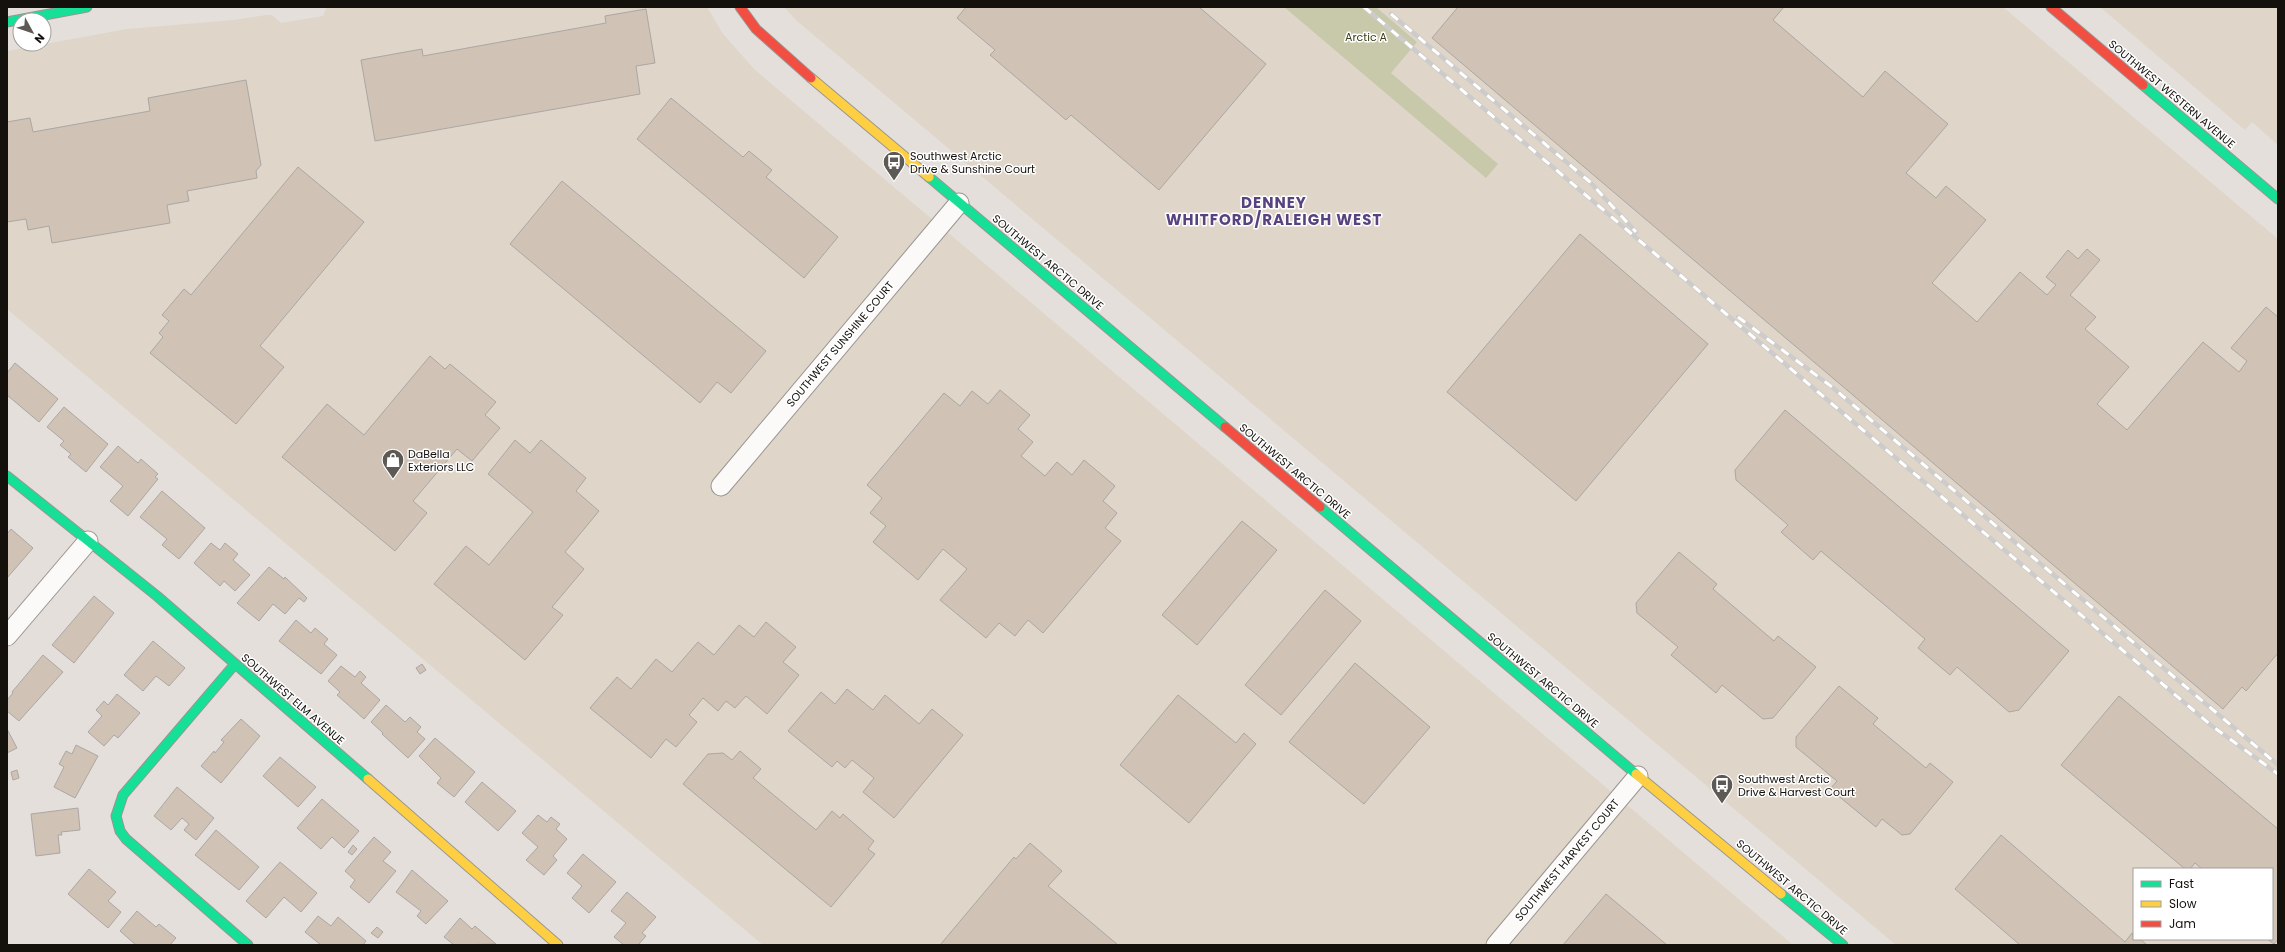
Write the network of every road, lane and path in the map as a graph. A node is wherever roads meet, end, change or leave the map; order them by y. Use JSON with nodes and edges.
{"nodes":[{"id":1,"x":740,"y":7,"type":"edge"},
{"id":2,"x":2051,"y":7,"type":"edge"},
{"id":3,"x":80,"y":8,"type":"edge"},
{"id":4,"x":7,"y":22,"type":"edge"},
{"id":5,"x":2278,"y":199,"type":"edge"},
{"id":6,"x":960,"y":203,"type":"junction"},
{"id":7,"x":7,"y":476,"type":"edge"},
{"id":8,"x":721,"y":486,"type":"dead end"},
{"id":9,"x":88,"y":540,"type":"junction"},
{"id":10,"x":7,"y":636,"type":"edge"},
{"id":11,"x":235,"y":664,"type":"junction"},
{"id":12,"x":1638,"y":776,"type":"junction"},
{"id":13,"x":248,"y":945,"type":"edge"},
{"id":14,"x":558,"y":945,"type":"edge"},
{"id":15,"x":1496,"y":945,"type":"edge"},
{"id":16,"x":1843,"y":945,"type":"edge"}],
"edges":[{"from":1,"to":6,"type":"street","name":"SOUTHWEST ARCTIC DRIVE"},
{"from":2,"to":5,"type":"street","name":"SOUTHWEST WESTERN AVENUE"},
{"from":3,"to":4,"type":"street"},
{"from":6,"to":8,"type":"street","name":"SOUTHWEST SUNSHINE COURT"},
{"from":6,"to":12,"type":"street","name":"SOUTHWEST ARCTIC DRIVE"},
{"from":7,"to":9,"type":"street","name":"SOUTHWEST ELM AVENUE"},
{"from":9,"to":10,"type":"street"},
{"from":9,"to":11,"type":"street","name":"SOUTHWEST ELM AVENUE"},
{"from":11,"to":13,"type":"street"},
{"from":11,"to":14,"type":"street","name":"SOUTHWEST ELM AVENUE"},
{"from":12,"to":15,"type":"street","name":"SOUTHWEST HARVEST COURT"},
{"from":12,"to":16,"type":"street","name":"SOUTHWEST ARCTIC DRIVE"}]}
